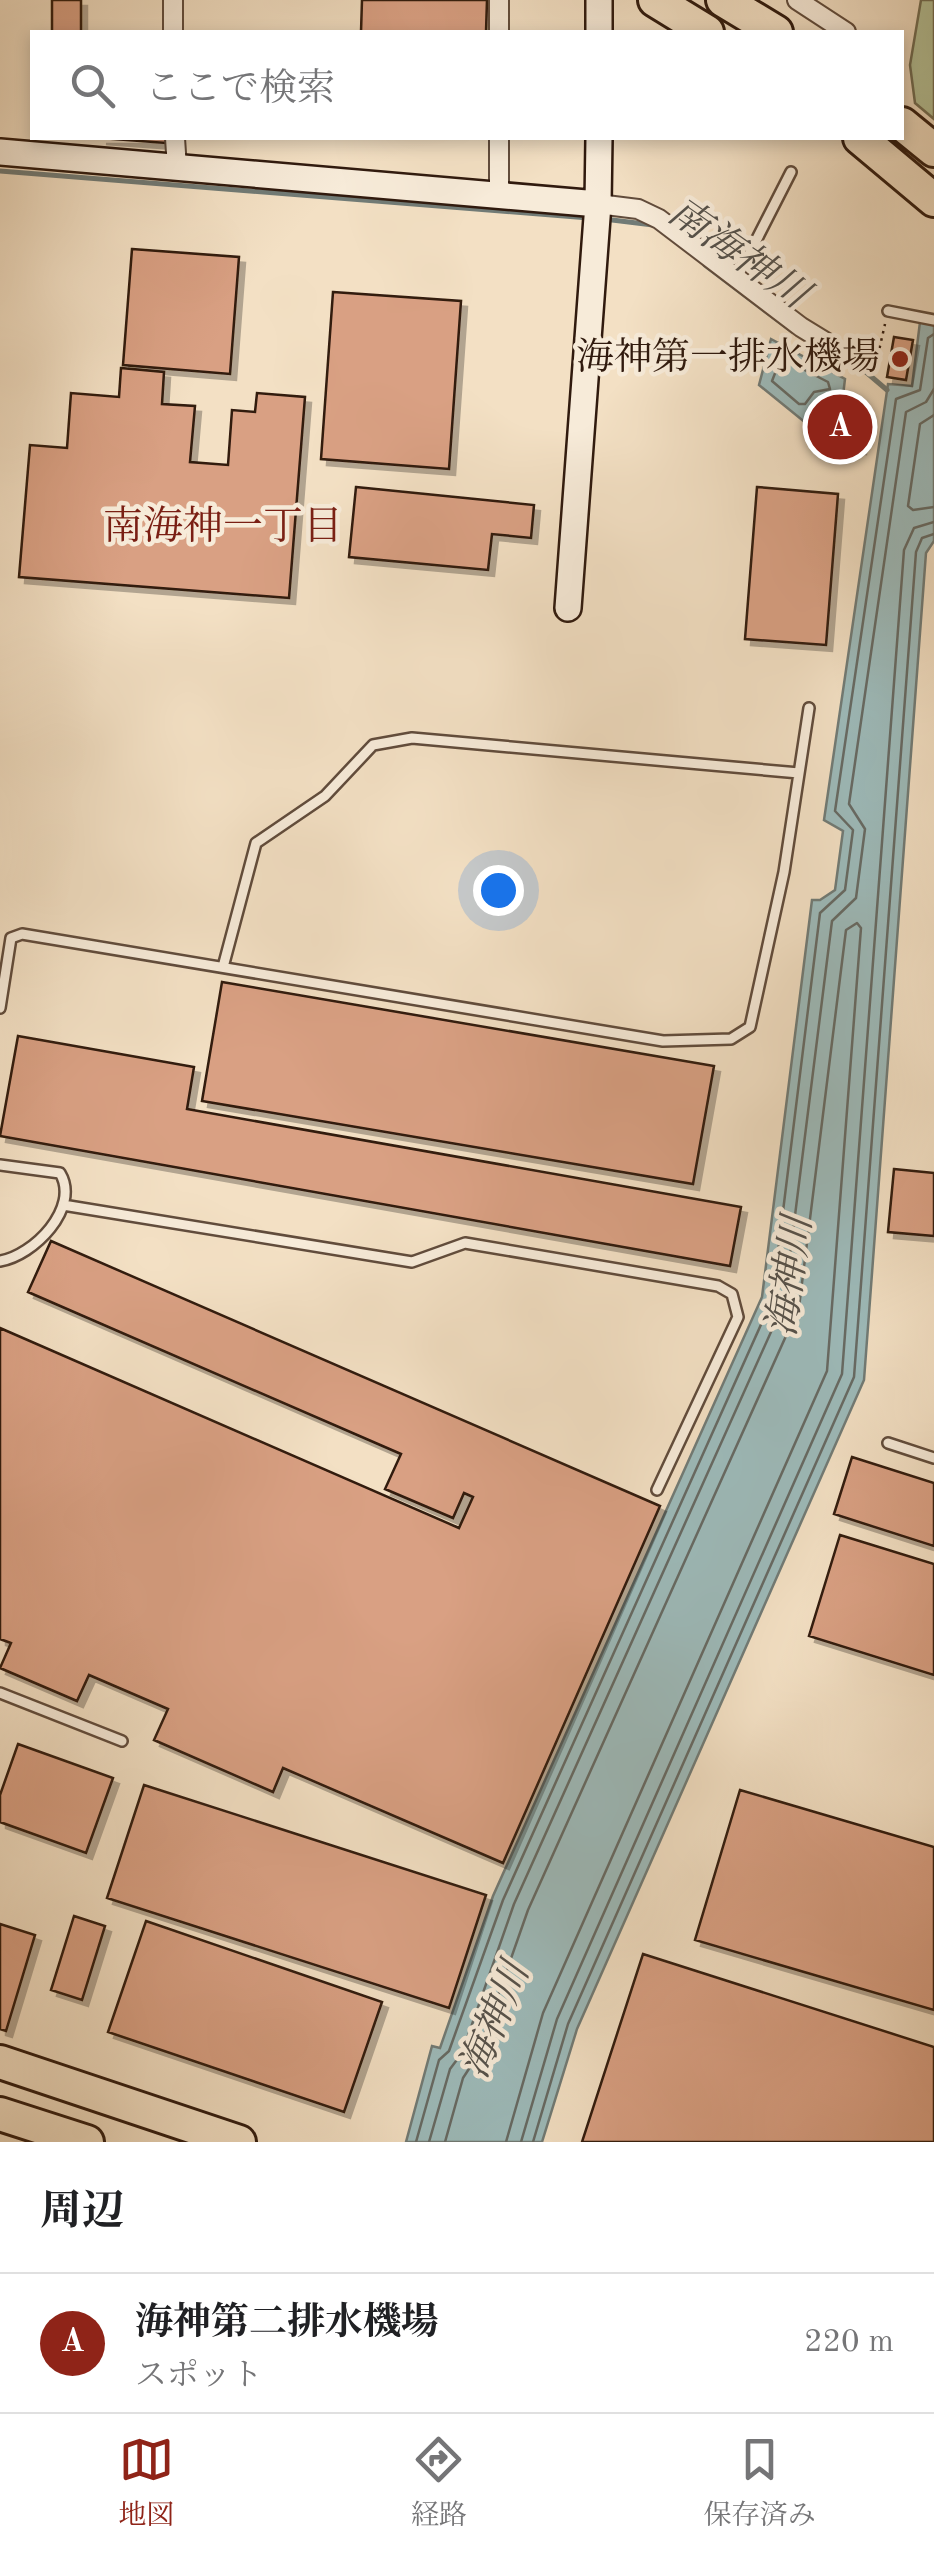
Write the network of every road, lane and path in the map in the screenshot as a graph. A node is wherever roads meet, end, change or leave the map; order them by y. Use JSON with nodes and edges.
{"nodes":[{"id":1,"x":173,"y":0,"type":"edge"},
{"id":2,"x":500,"y":0,"type":"edge"},
{"id":3,"x":655,"y":0,"type":"edge"},
{"id":4,"x":723,"y":0,"type":"edge"},
{"id":5,"x":746,"y":0,"type":"edge"},
{"id":6,"x":797,"y":0,"type":"edge"},
{"id":7,"x":816,"y":6,"type":"edge"},
{"id":8,"x":173,"y":30,"type":"edge"},
{"id":9,"x":499,"y":30,"type":"edge"},
{"id":10,"x":704,"y":30,"type":"edge"},
{"id":11,"x":774,"y":30,"type":"edge"},
{"id":12,"x":775,"y":30,"type":"edge"},
{"id":13,"x":844,"y":30,"type":"edge"},
{"id":14,"x":904,"y":126,"type":"edge"},
{"id":15,"x":176,"y":140,"type":"edge"},
{"id":16,"x":499,"y":140,"type":"edge"},
{"id":17,"x":598,"y":140,"type":"edge"},
{"id":18,"x":862,"y":140,"type":"edge"},
{"id":19,"x":934,"y":150,"type":"edge"},
{"id":20,"x":0,"y":152,"type":"edge"},
{"id":21,"x":176,"y":168,"type":"junction"},
{"id":22,"x":790,"y":172,"type":"dead end"},
{"id":23,"x":499,"y":195,"type":"junction"},
{"id":24,"x":934,"y":200,"type":"edge"},
{"id":25,"x":598,"y":204,"type":"junction"},
{"id":26,"x":737,"y":278,"type":"junction"},
{"id":27,"x":888,"y":312,"type":"joint"},
{"id":28,"x":934,"y":320,"type":"edge"},
{"id":29,"x":832,"y":346,"type":"joint"},
{"id":30,"x":568,"y":608,"type":"dead end"},
{"id":31,"x":809,"y":708,"type":"dead end"},
{"id":32,"x":799,"y":773,"type":"junction"},
{"id":33,"x":223,"y":968,"type":"junction"},
{"id":34,"x":0,"y":1008,"type":"edge"},
{"id":35,"x":0,"y":1165,"type":"edge"},
{"id":36,"x":63,"y":1205,"type":"junction"},
{"id":37,"x":0,"y":1261,"type":"edge"},
{"id":38,"x":888,"y":1443,"type":"dead end"},
{"id":39,"x":934,"y":1458,"type":"edge"},
{"id":40,"x":657,"y":1490,"type":"dead end"},
{"id":41,"x":0,"y":1693,"type":"edge"},
{"id":42,"x":122,"y":1741,"type":"dead end"},
{"id":43,"x":0,"y":2062,"type":"edge"},
{"id":44,"x":0,"y":2078,"type":"edge"},
{"id":45,"x":0,"y":2114,"type":"edge"},
{"id":46,"x":88,"y":2142,"type":"edge"},
{"id":47,"x":196,"y":2142,"type":"edge"},
{"id":48,"x":239,"y":2142,"type":"edge"}],
"edges":[{"from":1,"to":8,"type":"street"},
{"from":2,"to":9,"type":"street"},
{"from":3,"to":10,"type":"highway"},
{"from":4,"to":11,"type":"highway"},
{"from":5,"to":12,"type":"highway"},
{"from":6,"to":7,"type":"street"},
{"from":7,"to":13,"type":"street"},
{"from":14,"to":19,"type":"highway"},
{"from":15,"to":21,"type":"street"},
{"from":16,"to":23,"type":"street"},
{"from":17,"to":25,"type":"street"},
{"from":18,"to":24,"type":"highway"},
{"from":20,"to":21,"type":"street"},
{"from":21,"to":23,"type":"street"},
{"from":22,"to":26,"type":"lane"},
{"from":23,"to":25,"type":"street"},
{"from":25,"to":26,"type":"street"},
{"from":25,"to":30,"type":"street"},
{"from":26,"to":29,"type":"street"},
{"from":27,"to":28,"type":"lane"},
{"from":27,"to":29,"type":"path"},
{"from":31,"to":32,"type":"lane"},
{"from":32,"to":33,"type":"lane"},
{"from":32,"to":33,"type":"lane"},
{"from":33,"to":34,"type":"lane"},
{"from":35,"to":36,"type":"lane"},
{"from":36,"to":37,"type":"lane"},
{"from":36,"to":40,"type":"lane"},
{"from":38,"to":39,"type":"lane"},
{"from":41,"to":42,"type":"lane"},
{"from":43,"to":48,"type":"highway"},
{"from":44,"to":47,"type":"highway"},
{"from":45,"to":46,"type":"highway"}]}
